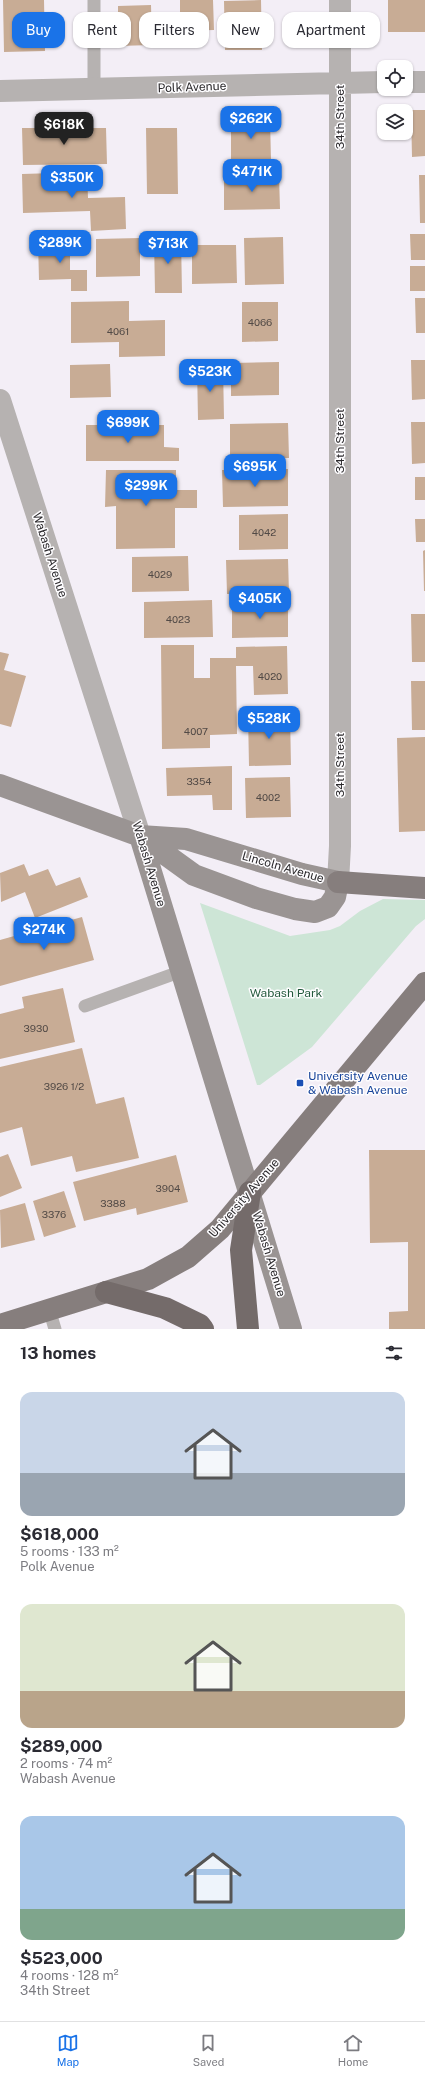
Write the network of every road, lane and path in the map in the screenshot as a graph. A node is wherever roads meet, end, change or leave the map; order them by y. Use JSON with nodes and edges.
{"nodes":[{"id":1,"x":94,"y":0,"type":"edge"},
{"id":2,"x":340,"y":0,"type":"edge"},
{"id":3,"x":340,"y":82,"type":"junction"},
{"id":4,"x":377,"y":82,"type":"edge"},
{"id":5,"x":413,"y":82,"type":"edge"},
{"id":6,"x":425,"y":82,"type":"edge"},
{"id":7,"x":94,"y":90,"type":"junction"},
{"id":8,"x":0,"y":91,"type":"edge"},
{"id":9,"x":0,"y":400,"type":"edge"},
{"id":10,"x":0,"y":785,"type":"edge"},
{"id":11,"x":140,"y":836,"type":"junction"},
{"id":12,"x":338,"y":882,"type":"junction"},
{"id":13,"x":425,"y":888,"type":"edge"},
{"id":14,"x":182,"y":971,"type":"junction"},
{"id":15,"x":425,"y":983,"type":"edge"},
{"id":16,"x":85,"y":1006,"type":"dead end"},
{"id":17,"x":250,"y":1192,"type":"junction"},
{"id":18,"x":106,"y":1292,"type":"junction"},
{"id":19,"x":52,"y":1319,"type":"edge"},
{"id":20,"x":0,"y":1325,"type":"edge"},
{"id":21,"x":204,"y":1329,"type":"edge"},
{"id":22,"x":248,"y":1329,"type":"edge"},
{"id":23,"x":291,"y":1329,"type":"edge"}],
"edges":[{"from":1,"to":7,"type":"lane"},
{"from":2,"to":3,"type":"street","name":"34th Street"},
{"from":3,"to":4,"type":"street","name":"Polk Avenue"},
{"from":3,"to":7,"type":"street","name":"Polk Avenue"},
{"from":3,"to":12,"type":"street","name":"34th Street"},
{"from":5,"to":6,"type":"street"},
{"from":7,"to":8,"type":"street","name":"Polk Avenue"},
{"from":9,"to":11,"type":"street","name":"Wabash Avenue"},
{"from":10,"to":11,"type":"main road","name":"Lincoln Avenue"},
{"from":11,"to":12,"type":"main road","name":"Lincoln Avenue"},
{"from":11,"to":12,"type":"main road","name":"Lincoln Avenue"},
{"from":11,"to":14,"type":"main road","name":"Wabash Avenue"},
{"from":12,"to":13,"type":"main road"},
{"from":14,"to":16,"type":"lane"},
{"from":14,"to":17,"type":"main road","name":"Wabash Avenue"},
{"from":15,"to":17,"type":"main road","name":"University Avenue"},
{"from":17,"to":18,"type":"main road","name":"University Avenue"},
{"from":17,"to":22,"type":"highway"},
{"from":17,"to":23,"type":"main road","name":"Wabash Avenue"},
{"from":18,"to":19,"type":"main road","name":"University Avenue"},
{"from":18,"to":21,"type":"highway"},
{"from":19,"to":20,"type":"main road","name":"University Avenue"}]}
